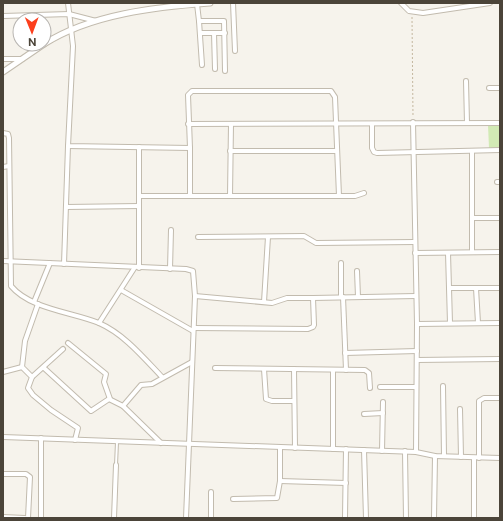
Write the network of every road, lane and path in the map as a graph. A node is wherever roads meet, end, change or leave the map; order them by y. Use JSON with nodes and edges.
{"nodes":[{"id":1,"x":68,"y":3,"type":"edge"},
{"id":2,"x":209,"y":3,"type":"edge"},
{"id":3,"x":234,"y":3,"type":"edge"},
{"id":4,"x":401,"y":3,"type":"edge"},
{"id":5,"x":490,"y":3,"type":"edge"},
{"id":6,"x":197,"y":4,"type":"junction"},
{"id":7,"x":154,"y":6,"type":"edge"},
{"id":8,"x":412,"y":12,"type":"junction"},
{"id":9,"x":69,"y":14,"type":"junction"},
{"id":10,"x":3,"y":16,"type":"edge"},
{"id":11,"x":96,"y":21,"type":"junction"},
{"id":12,"x":199,"y":21,"type":"junction"},
{"id":13,"x":72,"y":28,"type":"junction"},
{"id":14,"x":224,"y":32,"type":"junction"},
{"id":15,"x":200,"y":33,"type":"junction"},
{"id":16,"x":214,"y":33,"type":"junction"},
{"id":17,"x":52,"y":39,"type":"edge"},
{"id":18,"x":235,"y":51,"type":"dead end"},
{"id":19,"x":32,"y":52,"type":"edge"},
{"id":20,"x":3,"y":59,"type":"edge"},
{"id":21,"x":22,"y":59,"type":"junction"},
{"id":22,"x":202,"y":66,"type":"dead end"},
{"id":23,"x":215,"y":69,"type":"dead end"},
{"id":24,"x":225,"y":71,"type":"dead end"},
{"id":25,"x":3,"y":72,"type":"edge"},
{"id":26,"x":466,"y":81,"type":"dead end"},
{"id":27,"x":489,"y":88,"type":"dead end"},
{"id":28,"x":500,"y":88,"type":"edge"},
{"id":29,"x":413,"y":122,"type":"junction"},
{"id":30,"x":467,"y":123,"type":"junction"},
{"id":31,"x":500,"y":123,"type":"edge"},
{"id":32,"x":188,"y":124,"type":"junction"},
{"id":33,"x":231,"y":124,"type":"junction"},
{"id":34,"x":337,"y":124,"type":"junction"},
{"id":35,"x":372,"y":124,"type":"junction"},
{"id":36,"x":3,"y":133,"type":"edge"},
{"id":37,"x":68,"y":146,"type":"junction"},
{"id":38,"x":140,"y":147,"type":"junction"},
{"id":39,"x":190,"y":148,"type":"junction"},
{"id":40,"x":500,"y":150,"type":"edge"},
{"id":41,"x":230,"y":151,"type":"junction"},
{"id":42,"x":337,"y":151,"type":"junction"},
{"id":43,"x":472,"y":151,"type":"junction"},
{"id":44,"x":413,"y":152,"type":"junction"},
{"id":45,"x":10,"y":166,"type":"junction"},
{"id":46,"x":3,"y":167,"type":"edge"},
{"id":47,"x":364,"y":193,"type":"dead end"},
{"id":48,"x":140,"y":196,"type":"junction"},
{"id":49,"x":190,"y":196,"type":"junction"},
{"id":50,"x":230,"y":196,"type":"junction"},
{"id":51,"x":339,"y":196,"type":"junction"},
{"id":52,"x":140,"y":206,"type":"junction"},
{"id":53,"x":66,"y":207,"type":"junction"},
{"id":54,"x":472,"y":218,"type":"junction"},
{"id":55,"x":500,"y":218,"type":"edge"},
{"id":56,"x":171,"y":230,"type":"dead end"},
{"id":57,"x":198,"y":237,"type":"dead end"},
{"id":58,"x":268,"y":237,"type":"junction"},
{"id":59,"x":415,"y":242,"type":"junction"},
{"id":60,"x":448,"y":252,"type":"junction"},
{"id":61,"x":472,"y":252,"type":"junction"},
{"id":62,"x":500,"y":252,"type":"edge"},
{"id":63,"x":415,"y":253,"type":"junction"},
{"id":64,"x":3,"y":261,"type":"edge"},
{"id":65,"x":10,"y":261,"type":"junction"},
{"id":66,"x":50,"y":263,"type":"junction"},
{"id":67,"x":341,"y":263,"type":"dead end"},
{"id":68,"x":64,"y":264,"type":"junction"},
{"id":69,"x":137,"y":268,"type":"junction"},
{"id":70,"x":170,"y":269,"type":"junction"},
{"id":71,"x":357,"y":271,"type":"dead end"},
{"id":72,"x":449,"y":288,"type":"junction"},
{"id":73,"x":476,"y":288,"type":"junction"},
{"id":74,"x":500,"y":288,"type":"edge"},
{"id":75,"x":121,"y":290,"type":"junction"},
{"id":76,"x":195,"y":296,"type":"junction"},
{"id":77,"x":416,"y":296,"type":"junction"},
{"id":78,"x":358,"y":297,"type":"junction"},
{"id":79,"x":313,"y":298,"type":"junction"},
{"id":80,"x":342,"y":298,"type":"junction"},
{"id":81,"x":264,"y":302,"type":"junction"},
{"id":82,"x":36,"y":303,"type":"junction"},
{"id":83,"x":99,"y":323,"type":"junction"},
{"id":84,"x":478,"y":323,"type":"junction"},
{"id":85,"x":500,"y":323,"type":"edge"},
{"id":86,"x":417,"y":324,"type":"junction"},
{"id":87,"x":450,"y":324,"type":"junction"},
{"id":88,"x":194,"y":330,"type":"junction"},
{"id":89,"x":68,"y":343,"type":"dead end"},
{"id":90,"x":62,"y":349,"type":"dead end"},
{"id":91,"x":417,"y":351,"type":"junction"},
{"id":92,"x":345,"y":352,"type":"junction"},
{"id":93,"x":500,"y":359,"type":"edge"},
{"id":94,"x":417,"y":360,"type":"junction"},
{"id":95,"x":192,"y":362,"type":"junction"},
{"id":96,"x":22,"y":367,"type":"junction"},
{"id":97,"x":44,"y":368,"type":"junction"},
{"id":98,"x":215,"y":368,"type":"dead end"},
{"id":99,"x":264,"y":369,"type":"junction"},
{"id":100,"x":294,"y":369,"type":"junction"},
{"id":101,"x":333,"y":370,"type":"junction"},
{"id":102,"x":346,"y":370,"type":"junction"},
{"id":103,"x":3,"y":372,"type":"edge"},
{"id":104,"x":32,"y":377,"type":"junction"},
{"id":105,"x":162,"y":377,"type":"junction"},
{"id":106,"x":442,"y":386,"type":"dead end"},
{"id":107,"x":380,"y":387,"type":"dead end"},
{"id":108,"x":416,"y":387,"type":"junction"},
{"id":109,"x":370,"y":388,"type":"dead end"},
{"id":110,"x":500,"y":398,"type":"edge"},
{"id":111,"x":110,"y":399,"type":"junction"},
{"id":112,"x":294,"y":401,"type":"junction"},
{"id":113,"x":383,"y":402,"type":"dead end"},
{"id":114,"x":123,"y":406,"type":"junction"},
{"id":115,"x":460,"y":409,"type":"dead end"},
{"id":116,"x":383,"y":413,"type":"junction"},
{"id":117,"x":364,"y":414,"type":"dead end"},
{"id":118,"x":3,"y":437,"type":"edge"},
{"id":119,"x":41,"y":438,"type":"junction"},
{"id":120,"x":75,"y":440,"type":"junction"},
{"id":121,"x":117,"y":442,"type":"junction"},
{"id":122,"x":161,"y":443,"type":"junction"},
{"id":123,"x":189,"y":444,"type":"junction"},
{"id":124,"x":280,"y":448,"type":"junction"},
{"id":125,"x":295,"y":448,"type":"junction"},
{"id":126,"x":333,"y":449,"type":"junction"},
{"id":127,"x":346,"y":449,"type":"junction"},
{"id":128,"x":364,"y":450,"type":"junction"},
{"id":129,"x":382,"y":450,"type":"junction"},
{"id":130,"x":405,"y":451,"type":"junction"},
{"id":131,"x":416,"y":452,"type":"junction"},
{"id":132,"x":435,"y":456,"type":"junction"},
{"id":133,"x":444,"y":456,"type":"junction"},
{"id":134,"x":461,"y":457,"type":"junction"},
{"id":135,"x":477,"y":458,"type":"junction"},
{"id":136,"x":500,"y":458,"type":"edge"},
{"id":137,"x":116,"y":465,"type":"joint"},
{"id":138,"x":3,"y":474,"type":"edge"},
{"id":139,"x":280,"y":481,"type":"junction"},
{"id":140,"x":346,"y":483,"type":"junction"},
{"id":141,"x":211,"y":492,"type":"dead end"},
{"id":142,"x":233,"y":499,"type":"dead end"},
{"id":143,"x":3,"y":517,"type":"edge"},
{"id":144,"x":25,"y":518,"type":"edge"},
{"id":145,"x":28,"y":518,"type":"edge"},
{"id":146,"x":41,"y":518,"type":"edge"},
{"id":147,"x":114,"y":518,"type":"edge"},
{"id":148,"x":186,"y":518,"type":"edge"},
{"id":149,"x":211,"y":518,"type":"edge"},
{"id":150,"x":345,"y":518,"type":"edge"},
{"id":151,"x":366,"y":518,"type":"edge"},
{"id":152,"x":406,"y":518,"type":"edge"},
{"id":153,"x":434,"y":518,"type":"edge"},
{"id":154,"x":474,"y":518,"type":"edge"}],
"edges":[{"from":1,"to":9,"type":"street"},
{"from":2,"to":6,"type":"street"},
{"from":3,"to":18,"type":"street"},
{"from":4,"to":8,"type":"street"},
{"from":5,"to":8,"type":"street"},
{"from":6,"to":7,"type":"street"},
{"from":6,"to":12,"type":"street"},
{"from":7,"to":11,"type":"street"},
{"from":8,"to":29,"type":"path"},
{"from":9,"to":10,"type":"street"},
{"from":9,"to":11,"type":"street"},
{"from":9,"to":13,"type":"street"},
{"from":11,"to":13,"type":"street"},
{"from":12,"to":14,"type":"street"},
{"from":12,"to":15,"type":"street"},
{"from":13,"to":17,"type":"street"},
{"from":13,"to":37,"type":"street"},
{"from":14,"to":16,"type":"street"},
{"from":14,"to":24,"type":"street"},
{"from":15,"to":16,"type":"street"},
{"from":15,"to":22,"type":"street"},
{"from":16,"to":23,"type":"street"},
{"from":19,"to":21,"type":"street"},
{"from":20,"to":21,"type":"street"},
{"from":21,"to":25,"type":"street"},
{"from":26,"to":30,"type":"street"},
{"from":27,"to":28,"type":"street"},
{"from":29,"to":30,"type":"street"},
{"from":29,"to":35,"type":"street"},
{"from":29,"to":44,"type":"street"},
{"from":30,"to":31,"type":"street"},
{"from":32,"to":33,"type":"street"},
{"from":32,"to":34,"type":"street"},
{"from":32,"to":39,"type":"street"},
{"from":33,"to":34,"type":"street"},
{"from":33,"to":41,"type":"street"},
{"from":34,"to":35,"type":"street"},
{"from":34,"to":42,"type":"street"},
{"from":35,"to":44,"type":"street"},
{"from":36,"to":45,"type":"street"},
{"from":37,"to":38,"type":"street"},
{"from":37,"to":53,"type":"street"},
{"from":38,"to":39,"type":"street"},
{"from":38,"to":48,"type":"street"},
{"from":39,"to":49,"type":"street"},
{"from":40,"to":43,"type":"street"},
{"from":41,"to":42,"type":"street"},
{"from":41,"to":50,"type":"street"},
{"from":42,"to":51,"type":"street"},
{"from":43,"to":44,"type":"street"},
{"from":43,"to":54,"type":"street"},
{"from":44,"to":59,"type":"street"},
{"from":45,"to":46,"type":"street"},
{"from":45,"to":65,"type":"street"},
{"from":47,"to":51,"type":"street"},
{"from":48,"to":49,"type":"street"},
{"from":48,"to":52,"type":"street"},
{"from":49,"to":50,"type":"street"},
{"from":50,"to":51,"type":"street"},
{"from":52,"to":53,"type":"street"},
{"from":52,"to":69,"type":"street"},
{"from":53,"to":68,"type":"street"},
{"from":54,"to":55,"type":"street"},
{"from":54,"to":61,"type":"street"},
{"from":56,"to":70,"type":"street"},
{"from":57,"to":58,"type":"street"},
{"from":58,"to":59,"type":"street"},
{"from":58,"to":81,"type":"street"},
{"from":59,"to":63,"type":"street"},
{"from":60,"to":61,"type":"street"},
{"from":60,"to":63,"type":"street"},
{"from":60,"to":72,"type":"street"},
{"from":61,"to":62,"type":"street"},
{"from":63,"to":77,"type":"street"},
{"from":64,"to":65,"type":"street"},
{"from":65,"to":66,"type":"street"},
{"from":65,"to":82,"type":"street"},
{"from":66,"to":68,"type":"street"},
{"from":66,"to":82,"type":"street"},
{"from":67,"to":80,"type":"street"},
{"from":68,"to":69,"type":"street"},
{"from":69,"to":70,"type":"street"},
{"from":69,"to":75,"type":"street"},
{"from":70,"to":76,"type":"street"},
{"from":71,"to":78,"type":"street"},
{"from":72,"to":73,"type":"street"},
{"from":72,"to":87,"type":"street"},
{"from":73,"to":74,"type":"street"},
{"from":73,"to":84,"type":"street"},
{"from":75,"to":83,"type":"street"},
{"from":75,"to":88,"type":"street"},
{"from":76,"to":81,"type":"street"},
{"from":76,"to":88,"type":"street"},
{"from":77,"to":78,"type":"street"},
{"from":77,"to":86,"type":"street"},
{"from":78,"to":80,"type":"street"},
{"from":79,"to":80,"type":"street"},
{"from":79,"to":81,"type":"street"},
{"from":79,"to":88,"type":"street"},
{"from":80,"to":92,"type":"street"},
{"from":82,"to":83,"type":"street"},
{"from":82,"to":96,"type":"street"},
{"from":83,"to":105,"type":"street"},
{"from":84,"to":85,"type":"street"},
{"from":84,"to":87,"type":"street"},
{"from":86,"to":87,"type":"street"},
{"from":86,"to":91,"type":"street"},
{"from":88,"to":95,"type":"street"},
{"from":89,"to":111,"type":"street"},
{"from":90,"to":97,"type":"street"},
{"from":91,"to":92,"type":"street"},
{"from":91,"to":94,"type":"street"},
{"from":92,"to":102,"type":"street"},
{"from":93,"to":94,"type":"street"},
{"from":94,"to":108,"type":"street"},
{"from":95,"to":105,"type":"street"},
{"from":95,"to":123,"type":"street"},
{"from":96,"to":103,"type":"street"},
{"from":96,"to":104,"type":"street"},
{"from":97,"to":104,"type":"street"},
{"from":97,"to":111,"type":"street"},
{"from":98,"to":99,"type":"street"},
{"from":99,"to":100,"type":"street"},
{"from":99,"to":112,"type":"street"},
{"from":100,"to":101,"type":"street"},
{"from":100,"to":112,"type":"street"},
{"from":101,"to":102,"type":"street"},
{"from":101,"to":126,"type":"street"},
{"from":102,"to":109,"type":"street"},
{"from":104,"to":120,"type":"street"},
{"from":105,"to":114,"type":"street"},
{"from":106,"to":133,"type":"street"},
{"from":107,"to":108,"type":"street"},
{"from":108,"to":131,"type":"street"},
{"from":110,"to":135,"type":"street"},
{"from":111,"to":114,"type":"street"},
{"from":112,"to":125,"type":"street"},
{"from":113,"to":116,"type":"street"},
{"from":114,"to":122,"type":"street"},
{"from":115,"to":134,"type":"street"},
{"from":116,"to":117,"type":"street"},
{"from":116,"to":129,"type":"street"},
{"from":118,"to":119,"type":"street"},
{"from":119,"to":120,"type":"street"},
{"from":119,"to":146,"type":"street"},
{"from":120,"to":121,"type":"street"},
{"from":121,"to":122,"type":"street"},
{"from":121,"to":137,"type":"lane"},
{"from":122,"to":123,"type":"street"},
{"from":123,"to":124,"type":"street"},
{"from":123,"to":148,"type":"street"},
{"from":124,"to":125,"type":"street"},
{"from":124,"to":139,"type":"street"},
{"from":125,"to":126,"type":"street"},
{"from":126,"to":127,"type":"street"},
{"from":127,"to":128,"type":"street"},
{"from":127,"to":140,"type":"street"},
{"from":128,"to":129,"type":"street"},
{"from":128,"to":151,"type":"street"},
{"from":129,"to":130,"type":"street"},
{"from":130,"to":131,"type":"street"},
{"from":130,"to":152,"type":"street"},
{"from":131,"to":132,"type":"street"},
{"from":132,"to":133,"type":"street"},
{"from":132,"to":153,"type":"street"},
{"from":133,"to":134,"type":"street"},
{"from":134,"to":135,"type":"street"},
{"from":135,"to":136,"type":"street"},
{"from":135,"to":154,"type":"street"},
{"from":137,"to":147,"type":"street"},
{"from":138,"to":145,"type":"street"},
{"from":139,"to":140,"type":"street"},
{"from":139,"to":142,"type":"street"},
{"from":140,"to":150,"type":"street"},
{"from":141,"to":149,"type":"street"},
{"from":143,"to":144,"type":"street"}]}
